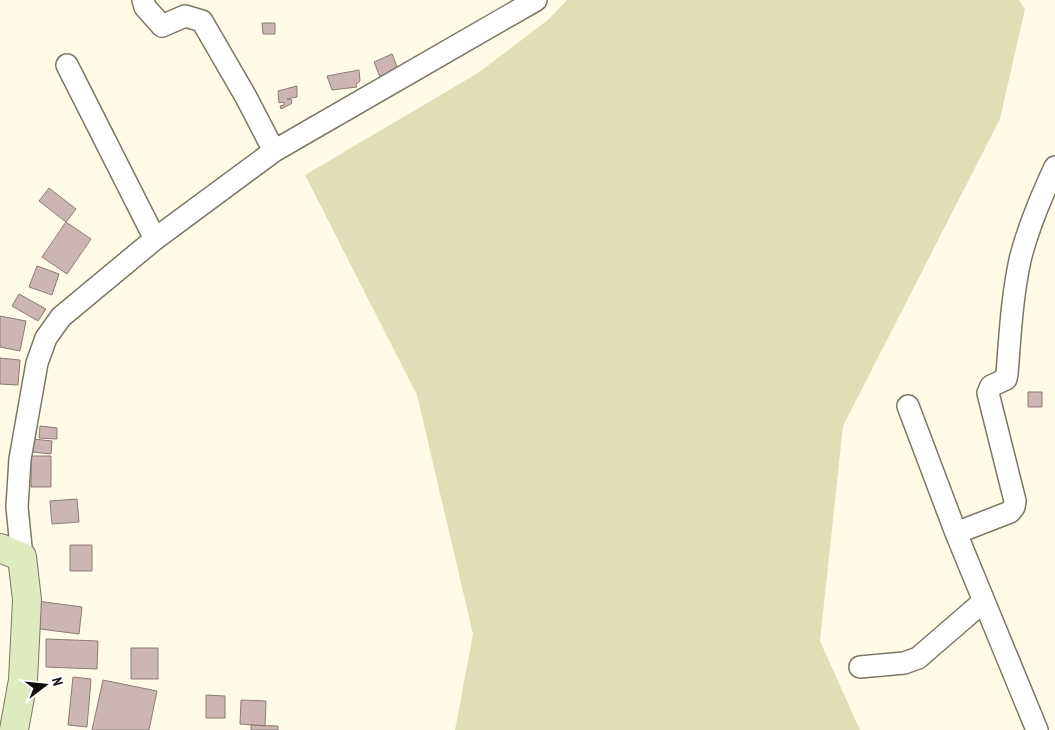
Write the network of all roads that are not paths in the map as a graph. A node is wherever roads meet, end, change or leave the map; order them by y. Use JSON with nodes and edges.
{"nodes":[{"id":1,"x":143,"y":0,"type":"edge"},
{"id":2,"x":536,"y":0,"type":"edge"},
{"id":3,"x":68,"y":65,"type":"dead end"},
{"id":4,"x":274,"y":151,"type":"junction"},
{"id":5,"x":1055,"y":167,"type":"edge"},
{"id":6,"x":155,"y":239,"type":"junction"},
{"id":7,"x":908,"y":406,"type":"dead end"},
{"id":8,"x":956,"y":533,"type":"junction"},
{"id":9,"x":11,"y":553,"type":"edge"},
{"id":10,"x":984,"y":601,"type":"junction"},
{"id":11,"x":860,"y":667,"type":"dead end"},
{"id":12,"x":14,"y":730,"type":"edge"},
{"id":13,"x":1037,"y":730,"type":"edge"}],
"edges":[{"from":1,"to":4,"type":"street"},
{"from":2,"to":4,"type":"street"},
{"from":3,"to":6,"type":"street"},
{"from":4,"to":6,"type":"street"},
{"from":5,"to":8,"type":"street"},
{"from":6,"to":9,"type":"street"},
{"from":7,"to":8,"type":"street"},
{"from":8,"to":10,"type":"street"},
{"from":9,"to":12,"type":"street"},
{"from":10,"to":11,"type":"street"},
{"from":10,"to":13,"type":"street"}]}
